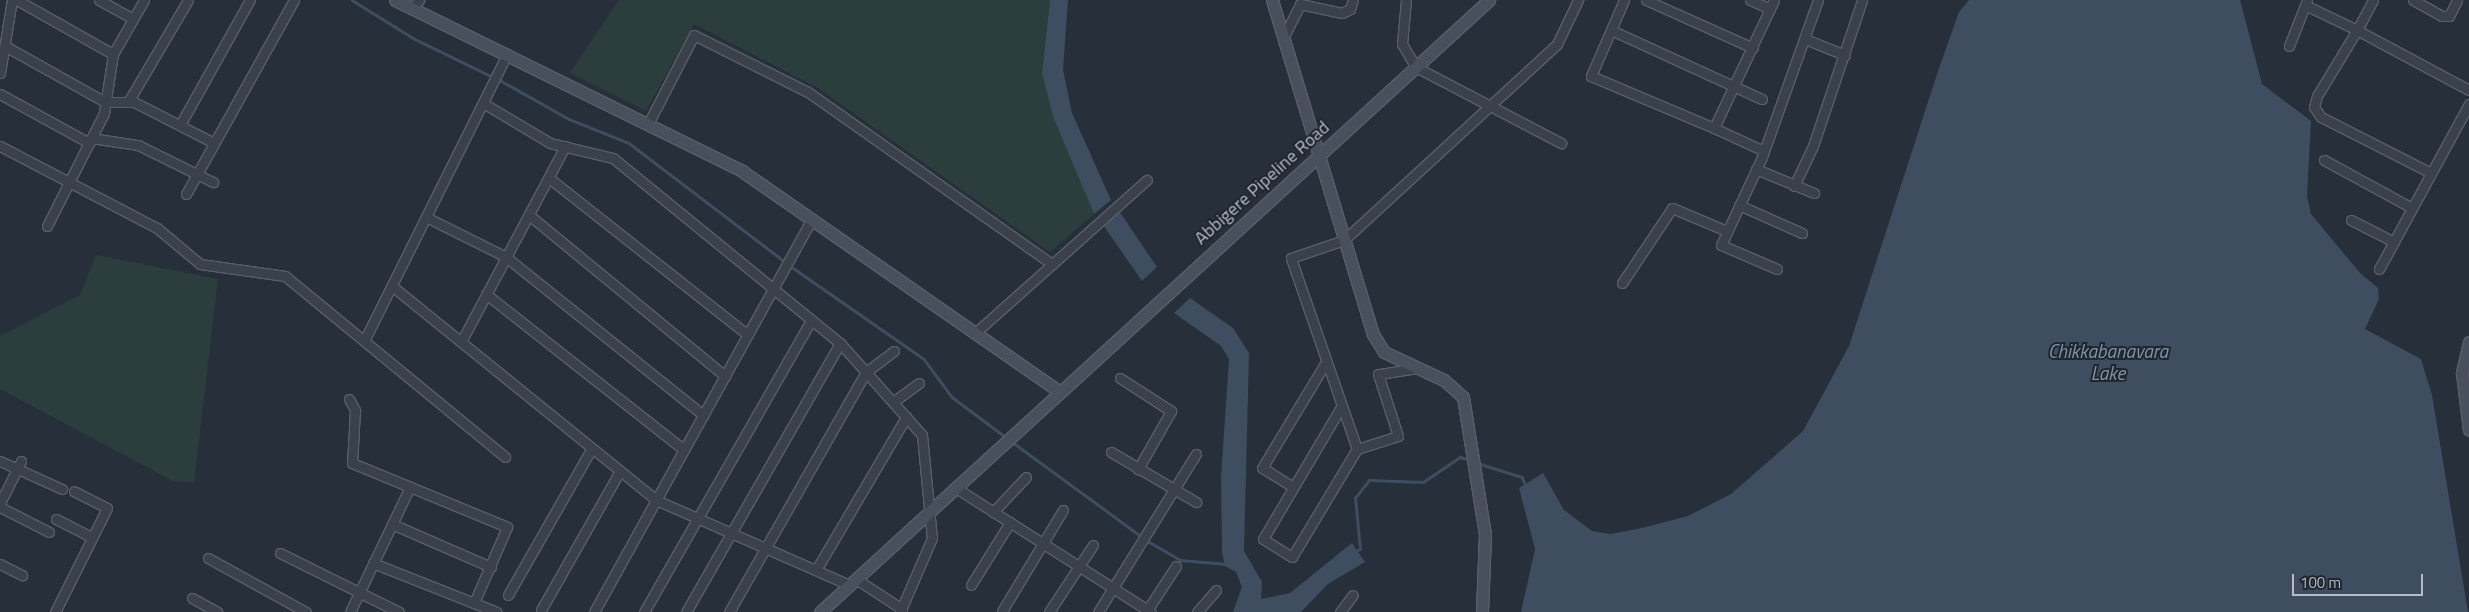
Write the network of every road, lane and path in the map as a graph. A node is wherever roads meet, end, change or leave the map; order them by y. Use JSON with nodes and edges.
{"nodes":[{"id":1,"x":12,"y":0,"type":"edge"},
{"id":2,"x":17,"y":0,"type":"edge"},
{"id":3,"x":99,"y":0,"type":"edge"},
{"id":4,"x":144,"y":0,"type":"edge"},
{"id":5,"x":188,"y":0,"type":"edge"},
{"id":6,"x":250,"y":0,"type":"edge"},
{"id":7,"x":294,"y":0,"type":"edge"},
{"id":8,"x":395,"y":0,"type":"edge"},
{"id":9,"x":1272,"y":0,"type":"edge"},
{"id":10,"x":1353,"y":0,"type":"edge"},
{"id":11,"x":1406,"y":0,"type":"edge"},
{"id":12,"x":1489,"y":0,"type":"edge"},
{"id":13,"x":1578,"y":0,"type":"edge"},
{"id":14,"x":1624,"y":0,"type":"edge"},
{"id":15,"x":1646,"y":0,"type":"edge"},
{"id":16,"x":1750,"y":0,"type":"edge"},
{"id":17,"x":1818,"y":0,"type":"edge"},
{"id":18,"x":1862,"y":0,"type":"edge"},
{"id":19,"x":2373,"y":0,"type":"edge"},
{"id":20,"x":2413,"y":0,"type":"edge"},
{"id":21,"x":2457,"y":0,"type":"edge"},
{"id":22,"x":2306,"y":2,"type":"edge"},
{"id":23,"x":415,"y":4,"type":"edge"},
{"id":24,"x":1772,"y":4,"type":"edge"},
{"id":25,"x":133,"y":19,"type":"junction"},
{"id":26,"x":1611,"y":30,"type":"junction"},
{"id":27,"x":2357,"y":30,"type":"junction"},
{"id":28,"x":1283,"y":38,"type":"junction"},
{"id":29,"x":1804,"y":39,"type":"junction"},
{"id":30,"x":4,"y":46,"type":"junction"},
{"id":31,"x":2289,"y":46,"type":"dead end"},
{"id":32,"x":1753,"y":48,"type":"junction"},
{"id":33,"x":113,"y":54,"type":"junction"},
{"id":34,"x":507,"y":54,"type":"junction"},
{"id":35,"x":1845,"y":55,"type":"junction"},
{"id":36,"x":1416,"y":67,"type":"junction"},
{"id":37,"x":0,"y":73,"type":"edge"},
{"id":38,"x":1732,"y":87,"type":"junction"},
{"id":39,"x":2469,"y":90,"type":"edge"},
{"id":40,"x":0,"y":94,"type":"edge"},
{"id":41,"x":1762,"y":99,"type":"dead end"},
{"id":42,"x":106,"y":102,"type":"junction"},
{"id":43,"x":128,"y":102,"type":"junction"},
{"id":44,"x":483,"y":103,"type":"junction"},
{"id":45,"x":2469,"y":104,"type":"edge"},
{"id":46,"x":1490,"y":106,"type":"junction"},
{"id":47,"x":648,"y":124,"type":"junction"},
{"id":48,"x":180,"y":125,"type":"junction"},
{"id":49,"x":1714,"y":128,"type":"junction"},
{"id":50,"x":90,"y":141,"type":"junction"},
{"id":51,"x":214,"y":143,"type":"junction"},
{"id":52,"x":1561,"y":143,"type":"dead end"},
{"id":53,"x":0,"y":146,"type":"edge"},
{"id":54,"x":565,"y":146,"type":"junction"},
{"id":55,"x":1764,"y":151,"type":"junction"},
{"id":56,"x":1317,"y":158,"type":"junction"},
{"id":57,"x":2324,"y":160,"type":"dead end"},
{"id":58,"x":1756,"y":169,"type":"junction"},
{"id":59,"x":2431,"y":173,"type":"junction"},
{"id":60,"x":197,"y":174,"type":"junction"},
{"id":61,"x":549,"y":178,"type":"junction"},
{"id":62,"x":1147,"y":180,"type":"dead end"},
{"id":63,"x":70,"y":182,"type":"junction"},
{"id":64,"x":213,"y":182,"type":"dead end"},
{"id":65,"x":1794,"y":186,"type":"junction"},
{"id":66,"x":1814,"y":193,"type":"dead end"},
{"id":67,"x":186,"y":194,"type":"dead end"},
{"id":68,"x":1739,"y":205,"type":"junction"},
{"id":69,"x":2412,"y":208,"type":"junction"},
{"id":70,"x":529,"y":215,"type":"junction"},
{"id":71,"x":426,"y":217,"type":"junction"},
{"id":72,"x":812,"y":219,"type":"junction"},
{"id":73,"x":2351,"y":220,"type":"dead end"},
{"id":74,"x":47,"y":226,"type":"dead end"},
{"id":75,"x":1727,"y":231,"type":"junction"},
{"id":76,"x":1802,"y":233,"type":"dead end"},
{"id":77,"x":1344,"y":240,"type":"junction"},
{"id":78,"x":2394,"y":242,"type":"junction"},
{"id":79,"x":506,"y":257,"type":"junction"},
{"id":80,"x":1052,"y":264,"type":"junction"},
{"id":81,"x":1776,"y":269,"type":"dead end"},
{"id":82,"x":2379,"y":269,"type":"dead end"},
{"id":83,"x":1622,"y":283,"type":"dead end"},
{"id":84,"x":392,"y":286,"type":"junction"},
{"id":85,"x":773,"y":288,"type":"junction"},
{"id":86,"x":486,"y":294,"type":"junction"},
{"id":87,"x":811,"y":320,"type":"junction"},
{"id":88,"x":975,"y":333,"type":"junction"},
{"id":89,"x":748,"y":335,"type":"junction"},
{"id":90,"x":364,"y":341,"type":"junction"},
{"id":91,"x":461,"y":342,"type":"junction"},
{"id":92,"x":2469,"y":342,"type":"edge"},
{"id":93,"x":840,"y":343,"type":"junction"},
{"id":94,"x":894,"y":351,"type":"dead end"},
{"id":95,"x":2467,"y":356,"type":"edge"},
{"id":96,"x":1326,"y":362,"type":"junction"},
{"id":97,"x":1417,"y":368,"type":"junction"},
{"id":98,"x":866,"y":372,"type":"junction"},
{"id":99,"x":725,"y":376,"type":"junction"},
{"id":100,"x":1120,"y":378,"type":"dead end"},
{"id":101,"x":919,"y":383,"type":"dead end"},
{"id":102,"x":1060,"y":392,"type":"junction"},
{"id":103,"x":349,"y":398,"type":"dead end"},
{"id":104,"x":893,"y":402,"type":"junction"},
{"id":105,"x":1341,"y":407,"type":"junction"},
{"id":106,"x":703,"y":415,"type":"junction"},
{"id":107,"x":906,"y":417,"type":"junction"},
{"id":108,"x":2469,"y":430,"type":"edge"},
{"id":109,"x":592,"y":448,"type":"junction"},
{"id":110,"x":1356,"y":449,"type":"junction"},
{"id":111,"x":684,"y":450,"type":"junction"},
{"id":112,"x":1111,"y":452,"type":"dead end"},
{"id":113,"x":1196,"y":454,"type":"dead end"},
{"id":114,"x":505,"y":457,"type":"dead end"},
{"id":115,"x":0,"y":461,"type":"edge"},
{"id":116,"x":19,"y":465,"type":"junction"},
{"id":117,"x":1138,"y":469,"type":"junction"},
{"id":118,"x":620,"y":471,"type":"junction"},
{"id":119,"x":1026,"y":477,"type":"dead end"},
{"id":120,"x":410,"y":487,"type":"junction"},
{"id":121,"x":1293,"y":487,"type":"junction"},
{"id":122,"x":956,"y":488,"type":"junction"},
{"id":123,"x":62,"y":489,"type":"dead end"},
{"id":124,"x":1172,"y":490,"type":"junction"},
{"id":125,"x":74,"y":491,"type":"dead end"},
{"id":126,"x":656,"y":500,"type":"junction"},
{"id":127,"x":1196,"y":502,"type":"dead end"},
{"id":128,"x":0,"y":503,"type":"edge"},
{"id":129,"x":0,"y":507,"type":"edge"},
{"id":130,"x":1063,"y":510,"type":"dead end"},
{"id":131,"x":993,"y":512,"type":"junction"},
{"id":132,"x":927,"y":513,"type":"junction"},
{"id":133,"x":698,"y":518,"type":"junction"},
{"id":134,"x":56,"y":519,"type":"dead end"},
{"id":135,"x":1010,"y":522,"type":"junction"},
{"id":136,"x":392,"y":524,"type":"junction"},
{"id":137,"x":49,"y":532,"type":"dead end"},
{"id":138,"x":731,"y":532,"type":"junction"},
{"id":139,"x":90,"y":536,"type":"junction"},
{"id":140,"x":1043,"y":544,"type":"junction"},
{"id":141,"x":1093,"y":545,"type":"dead end"},
{"id":142,"x":766,"y":548,"type":"junction"},
{"id":143,"x":280,"y":553,"type":"dead end"},
{"id":144,"x":208,"y":558,"type":"dead end"},
{"id":145,"x":374,"y":563,"type":"junction"},
{"id":146,"x":0,"y":564,"type":"edge"},
{"id":147,"x":1079,"y":566,"type":"junction"},
{"id":148,"x":1176,"y":566,"type":"dead end"},
{"id":149,"x":491,"y":567,"type":"junction"},
{"id":150,"x":816,"y":570,"type":"junction"},
{"id":151,"x":22,"y":575,"type":"dead end"},
{"id":152,"x":853,"y":582,"type":"junction"},
{"id":153,"x":971,"y":585,"type":"dead end"},
{"id":154,"x":1113,"y":588,"type":"junction"},
{"id":155,"x":1216,"y":590,"type":"dead end"},
{"id":156,"x":360,"y":593,"type":"junction"},
{"id":157,"x":1353,"y":595,"type":"dead end"},
{"id":158,"x":508,"y":596,"type":"dead end"},
{"id":159,"x":192,"y":598,"type":"dead end"},
{"id":160,"x":474,"y":603,"type":"junction"},
{"id":161,"x":541,"y":610,"type":"dead end"},
{"id":162,"x":58,"y":611,"type":"edge"},
{"id":163,"x":901,"y":611,"type":"edge"},
{"id":164,"x":1002,"y":611,"type":"edge"},
{"id":165,"x":1148,"y":611,"type":"edge"},
{"id":166,"x":217,"y":612,"type":"edge"},
{"id":167,"x":306,"y":612,"type":"edge"},
{"id":168,"x":350,"y":612,"type":"edge"},
{"id":169,"x":399,"y":612,"type":"edge"},
{"id":170,"x":496,"y":612,"type":"edge"},
{"id":171,"x":594,"y":612,"type":"edge"},
{"id":172,"x":644,"y":612,"type":"edge"},
{"id":173,"x":686,"y":612,"type":"edge"},
{"id":174,"x":729,"y":612,"type":"edge"},
{"id":175,"x":820,"y":612,"type":"edge"},
{"id":176,"x":1049,"y":612,"type":"edge"},
{"id":177,"x":1098,"y":612,"type":"edge"},
{"id":178,"x":1197,"y":612,"type":"edge"},
{"id":179,"x":1340,"y":612,"type":"edge"},
{"id":180,"x":1482,"y":612,"type":"edge"}],
"edges":[{"from":1,"to":30,"type":"street"},
{"from":2,"to":33,"type":"street"},
{"from":3,"to":25,"type":"street"},
{"from":4,"to":25,"type":"street"},
{"from":5,"to":43,"type":"street"},
{"from":6,"to":48,"type":"street"},
{"from":7,"to":51,"type":"street"},
{"from":8,"to":23,"type":"street"},
{"from":9,"to":28,"type":"street"},
{"from":10,"to":28,"type":"street"},
{"from":11,"to":36,"type":"street"},
{"from":12,"to":36,"type":"street","name":"Abbigere Pipeline Road"},
{"from":13,"to":46,"type":"street"},
{"from":14,"to":26,"type":"street"},
{"from":15,"to":32,"type":"street"},
{"from":16,"to":24,"type":"street"},
{"from":17,"to":29,"type":"street"},
{"from":18,"to":35,"type":"street"},
{"from":19,"to":27,"type":"street"},
{"from":20,"to":21,"type":"street"},
{"from":22,"to":27,"type":"street"},
{"from":22,"to":31,"type":"street"},
{"from":23,"to":34,"type":"street"},
{"from":24,"to":32,"type":"street"},
{"from":25,"to":33,"type":"street"},
{"from":26,"to":38,"type":"street"},
{"from":26,"to":49,"type":"street"},
{"from":27,"to":39,"type":"street"},
{"from":27,"to":59,"type":"street"},
{"from":28,"to":56,"type":"street"},
{"from":29,"to":35,"type":"street"},
{"from":29,"to":55,"type":"street"},
{"from":30,"to":37,"type":"street"},
{"from":30,"to":42,"type":"street"},
{"from":32,"to":38,"type":"street"},
{"from":33,"to":42,"type":"street"},
{"from":34,"to":44,"type":"street"},
{"from":34,"to":47,"type":"street"},
{"from":35,"to":65,"type":"street"},
{"from":36,"to":46,"type":"street"},
{"from":36,"to":56,"type":"street","name":"Abbigere Pipeline Road"},
{"from":38,"to":41,"type":"street"},
{"from":38,"to":49,"type":"street"},
{"from":40,"to":50,"type":"street"},
{"from":42,"to":43,"type":"street"},
{"from":42,"to":50,"type":"street"},
{"from":43,"to":48,"type":"street"},
{"from":44,"to":54,"type":"street"},
{"from":44,"to":71,"type":"street"},
{"from":45,"to":59,"type":"street"},
{"from":46,"to":52,"type":"street"},
{"from":46,"to":77,"type":"street"},
{"from":47,"to":72,"type":"street"},
{"from":47,"to":80,"type":"street"},
{"from":48,"to":51,"type":"street"},
{"from":49,"to":55,"type":"street"},
{"from":50,"to":60,"type":"street"},
{"from":50,"to":63,"type":"street"},
{"from":51,"to":60,"type":"street"},
{"from":53,"to":63,"type":"street"},
{"from":54,"to":61,"type":"street"},
{"from":54,"to":85,"type":"street"},
{"from":55,"to":58,"type":"street"},
{"from":56,"to":77,"type":"street"},
{"from":56,"to":102,"type":"street","name":"Abbigere Pipeline Road"},
{"from":57,"to":69,"type":"street"},
{"from":58,"to":65,"type":"street"},
{"from":58,"to":68,"type":"street"},
{"from":59,"to":69,"type":"street"},
{"from":60,"to":64,"type":"street"},
{"from":60,"to":67,"type":"street"},
{"from":61,"to":70,"type":"street"},
{"from":61,"to":89,"type":"street"},
{"from":62,"to":80,"type":"street"},
{"from":63,"to":74,"type":"street"},
{"from":63,"to":90,"type":"street"},
{"from":65,"to":66,"type":"street"},
{"from":68,"to":75,"type":"street"},
{"from":68,"to":76,"type":"street"},
{"from":69,"to":78,"type":"street"},
{"from":70,"to":79,"type":"street"},
{"from":70,"to":99,"type":"street"},
{"from":71,"to":79,"type":"street"},
{"from":71,"to":84,"type":"street"},
{"from":72,"to":85,"type":"street"},
{"from":72,"to":88,"type":"street"},
{"from":73,"to":78,"type":"street"},
{"from":75,"to":81,"type":"street"},
{"from":75,"to":83,"type":"street"},
{"from":77,"to":96,"type":"street"},
{"from":77,"to":97,"type":"street"},
{"from":78,"to":82,"type":"street"},
{"from":79,"to":86,"type":"street"},
{"from":79,"to":106,"type":"street"},
{"from":80,"to":88,"type":"street"},
{"from":84,"to":90,"type":"street"},
{"from":84,"to":91,"type":"street"},
{"from":85,"to":87,"type":"street"},
{"from":85,"to":89,"type":"street"},
{"from":86,"to":91,"type":"street"},
{"from":86,"to":111,"type":"street"},
{"from":87,"to":93,"type":"street"},
{"from":87,"to":133,"type":"street"},
{"from":88,"to":102,"type":"street"},
{"from":89,"to":99,"type":"street"},
{"from":90,"to":114,"type":"street"},
{"from":91,"to":109,"type":"street"},
{"from":92,"to":95,"type":"street"},
{"from":93,"to":98,"type":"street"},
{"from":93,"to":138,"type":"street"},
{"from":94,"to":98,"type":"street"},
{"from":95,"to":108,"type":"street"},
{"from":96,"to":105,"type":"street"},
{"from":96,"to":121,"type":"street"},
{"from":97,"to":110,"type":"street"},
{"from":97,"to":180,"type":"street"},
{"from":98,"to":104,"type":"street"},
{"from":98,"to":142,"type":"street"},
{"from":99,"to":106,"type":"street"},
{"from":100,"to":117,"type":"street"},
{"from":101,"to":104,"type":"street"},
{"from":102,"to":122,"type":"street","name":"Abbigere Pipeline Road"},
{"from":103,"to":120,"type":"street"},
{"from":104,"to":107,"type":"street"},
{"from":105,"to":110,"type":"street"},
{"from":105,"to":121,"type":"street"},
{"from":106,"to":111,"type":"street"},
{"from":107,"to":132,"type":"street"},
{"from":107,"to":150,"type":"street"},
{"from":109,"to":118,"type":"street"},
{"from":109,"to":158,"type":"street"},
{"from":110,"to":121,"type":"street"},
{"from":111,"to":126,"type":"street"},
{"from":112,"to":117,"type":"street"},
{"from":113,"to":124,"type":"street"},
{"from":115,"to":116,"type":"street"},
{"from":116,"to":123,"type":"street"},
{"from":116,"to":128,"type":"street"},
{"from":117,"to":124,"type":"street"},
{"from":118,"to":126,"type":"street"},
{"from":118,"to":161,"type":"street"},
{"from":119,"to":131,"type":"street"},
{"from":120,"to":136,"type":"street"},
{"from":120,"to":149,"type":"street"},
{"from":122,"to":131,"type":"street"},
{"from":122,"to":132,"type":"street","name":"Abbigere Pipeline Road"},
{"from":124,"to":127,"type":"street"},
{"from":124,"to":154,"type":"street"},
{"from":125,"to":139,"type":"street"},
{"from":126,"to":133,"type":"street"},
{"from":126,"to":171,"type":"street"},
{"from":129,"to":137,"type":"street"},
{"from":130,"to":140,"type":"street"},
{"from":131,"to":135,"type":"street"},
{"from":132,"to":152,"type":"street","name":"Abbigere Pipeline Road"},
{"from":132,"to":163,"type":"street"},
{"from":133,"to":138,"type":"street"},
{"from":133,"to":172,"type":"street"},
{"from":134,"to":139,"type":"street"},
{"from":135,"to":140,"type":"street"},
{"from":135,"to":153,"type":"street"},
{"from":136,"to":145,"type":"street"},
{"from":136,"to":149,"type":"street"},
{"from":138,"to":142,"type":"street"},
{"from":138,"to":173,"type":"street"},
{"from":139,"to":162,"type":"street"},
{"from":140,"to":147,"type":"street"},
{"from":140,"to":164,"type":"street"},
{"from":141,"to":147,"type":"street"},
{"from":142,"to":150,"type":"street"},
{"from":142,"to":174,"type":"street"},
{"from":143,"to":156,"type":"street"},
{"from":144,"to":167,"type":"street"},
{"from":145,"to":156,"type":"street"},
{"from":145,"to":160,"type":"street"},
{"from":146,"to":151,"type":"street"},
{"from":147,"to":154,"type":"street"},
{"from":147,"to":176,"type":"street"},
{"from":148,"to":165,"type":"street"},
{"from":149,"to":160,"type":"street"},
{"from":150,"to":152,"type":"street"},
{"from":152,"to":163,"type":"street"},
{"from":152,"to":175,"type":"street","name":"Abbigere Pipeline Road"},
{"from":154,"to":165,"type":"street"},
{"from":154,"to":177,"type":"street"},
{"from":155,"to":178,"type":"street"},
{"from":156,"to":168,"type":"street"},
{"from":156,"to":169,"type":"street"},
{"from":157,"to":179,"type":"street"},
{"from":159,"to":166,"type":"street"},
{"from":160,"to":170,"type":"street"}]}
